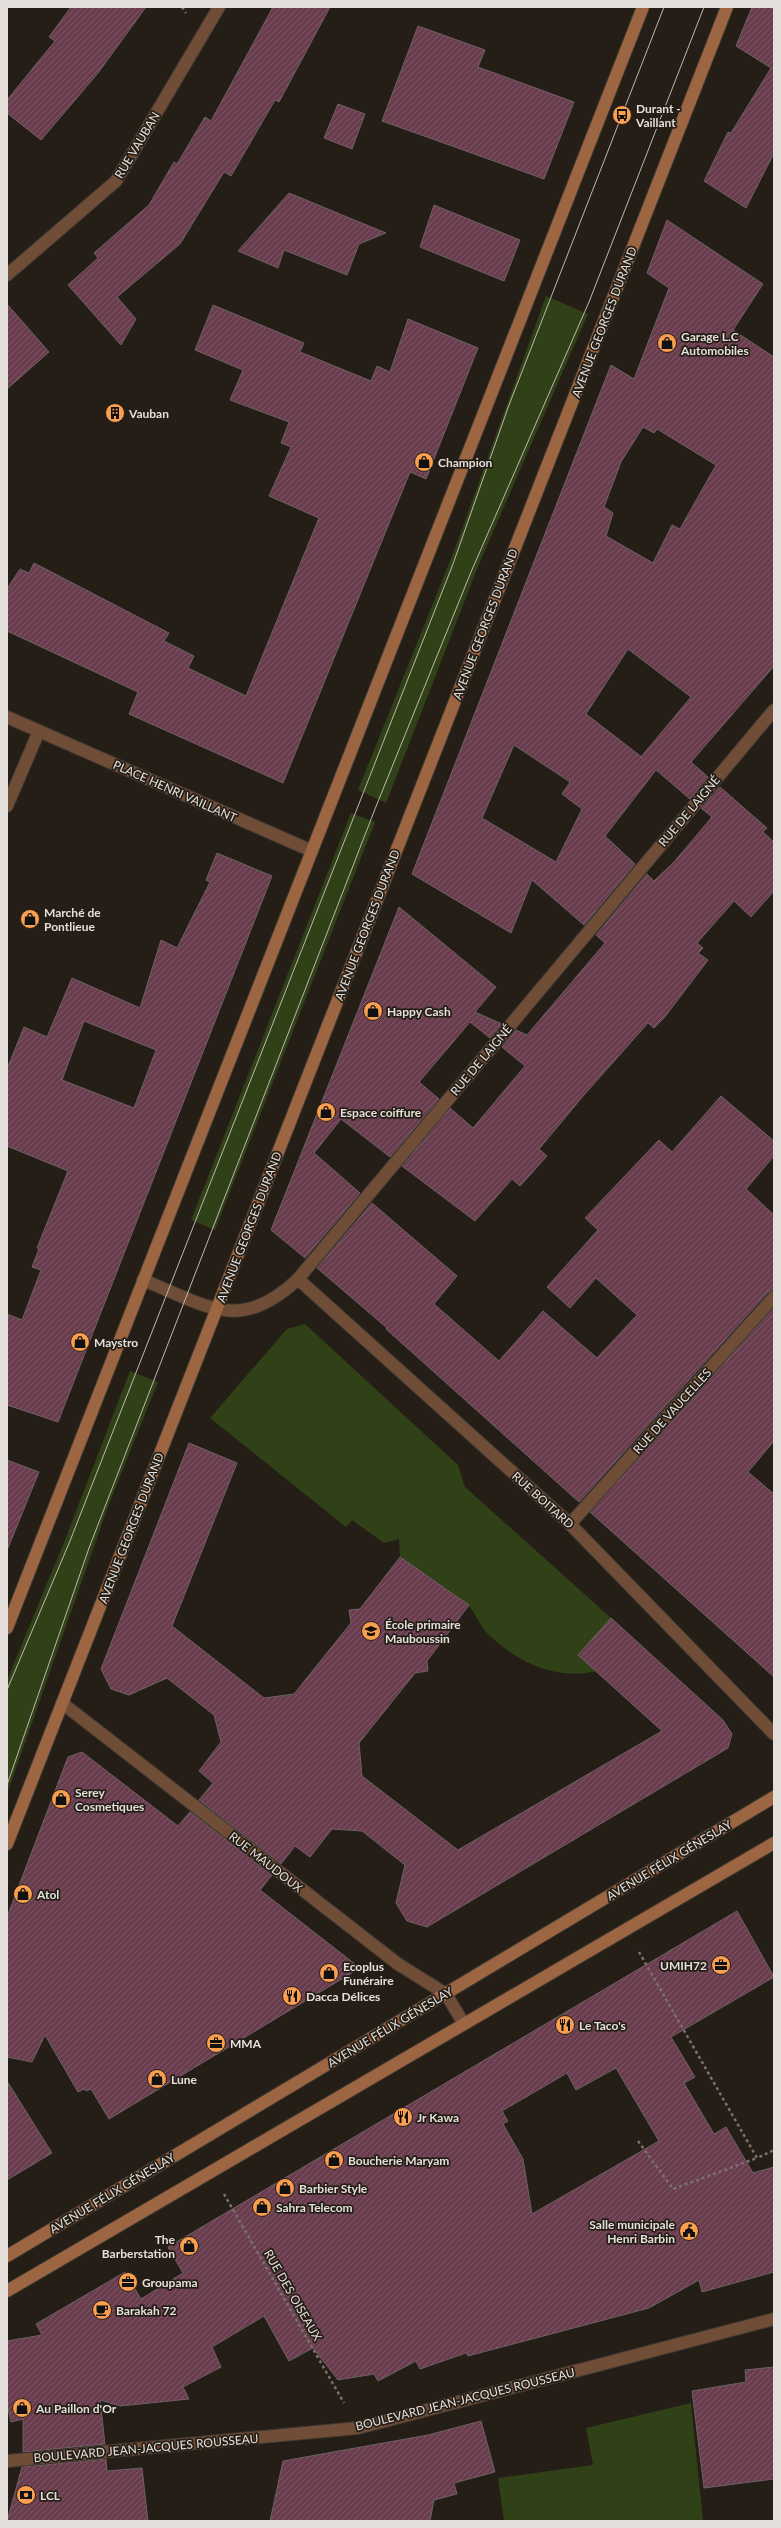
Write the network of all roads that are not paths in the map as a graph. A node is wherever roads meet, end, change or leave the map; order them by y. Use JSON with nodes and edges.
{"nodes":[{"id":1,"x":219,"y":7,"type":"edge"},
{"id":2,"x":643,"y":7,"type":"edge"},
{"id":3,"x":727,"y":7,"type":"edge"},
{"id":4,"x":7,"y":275,"type":"edge"},
{"id":5,"x":774,"y":710,"type":"edge"},
{"id":6,"x":7,"y":717,"type":"edge"},
{"id":7,"x":39,"y":731,"type":"junction"},
{"id":8,"x":7,"y":806,"type":"edge"},
{"id":9,"x":312,"y":851,"type":"junction"},
{"id":10,"x":298,"y":1279,"type":"junction"},
{"id":11,"x":143,"y":1280,"type":"junction"},
{"id":12,"x":774,"y":1297,"type":"edge"},
{"id":13,"x":216,"y":1309,"type":"junction"},
{"id":14,"x":570,"y":1524,"type":"junction"},
{"id":15,"x":7,"y":1628,"type":"edge"},
{"id":16,"x":62,"y":1702,"type":"junction"},
{"id":17,"x":774,"y":1734,"type":"edge"},
{"id":18,"x":774,"y":1797,"type":"edge"},
{"id":19,"x":774,"y":1843,"type":"edge"},
{"id":20,"x":7,"y":1844,"type":"edge"},
{"id":21,"x":446,"y":1994,"type":"junction"},
{"id":22,"x":464,"y":2024,"type":"junction"},
{"id":23,"x":7,"y":2256,"type":"edge"},
{"id":24,"x":7,"y":2291,"type":"edge"},
{"id":25,"x":774,"y":2319,"type":"edge"},
{"id":26,"x":7,"y":2462,"type":"edge"}],
"edges":[{"from":1,"to":4,"type":"street","name":"RUE VAUBAN"},
{"from":2,"to":9,"type":"main road"},
{"from":3,"to":13,"type":"main road","name":"AVENUE GEORGES DURAND"},
{"from":5,"to":10,"type":"street","name":"RUE DE LAIGNÉ"},
{"from":6,"to":7,"type":"street","name":"PLACE HENRI VAILLANT"},
{"from":7,"to":8,"type":"street"},
{"from":7,"to":9,"type":"street","name":"PLACE HENRI VAILLANT"},
{"from":9,"to":11,"type":"main road"},
{"from":10,"to":13,"type":"street","name":"RUE DE LAIGNÉ"},
{"from":10,"to":14,"type":"street","name":"RUE BOITARD"},
{"from":11,"to":13,"type":"street","name":"RUE DE LAIGNÉ"},
{"from":11,"to":15,"type":"main road"},
{"from":12,"to":14,"type":"street","name":"RUE DE VAUCELLES"},
{"from":13,"to":16,"type":"main road","name":"AVENUE GEORGES DURAND"},
{"from":14,"to":17,"type":"street","name":"RUE BOITARD"},
{"from":16,"to":20,"type":"main road","name":"AVENUE GEORGES DURAND"},
{"from":16,"to":21,"type":"street","name":"RUE MAUDOUX"},
{"from":18,"to":21,"type":"main road","name":"AVENUE FÉLIX GÉNESLAY"},
{"from":19,"to":22,"type":"main road"},
{"from":21,"to":22,"type":"street","name":"RUE MAUDOUX"},
{"from":21,"to":23,"type":"main road","name":"AVENUE FÉLIX GÉNESLAY"},
{"from":22,"to":24,"type":"main road"},
{"from":25,"to":26,"type":"street","name":"BOULEVARD JEAN-JACQUES ROUSSEAU"}]}
